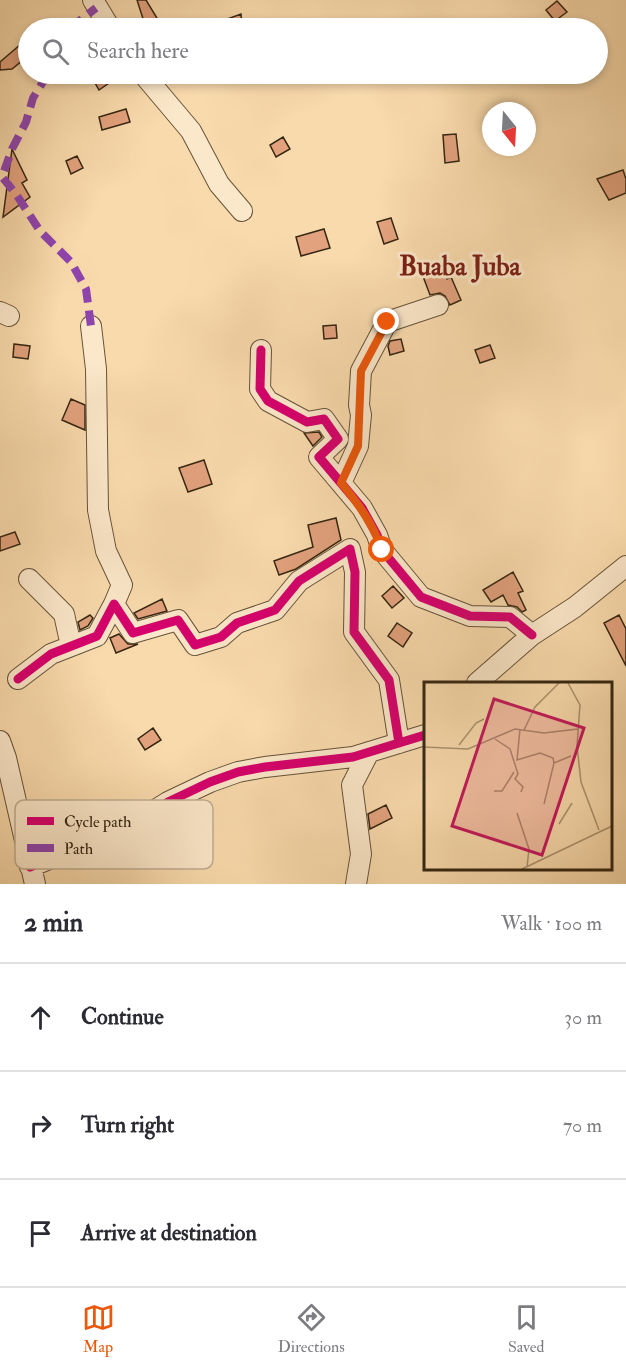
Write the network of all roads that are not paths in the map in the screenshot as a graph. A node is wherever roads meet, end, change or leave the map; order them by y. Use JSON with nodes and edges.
{"nodes":[{"id":1,"x":93,"y":0,"type":"edge"},
{"id":2,"x":103,"y":18,"type":"edge"},
{"id":3,"x":151,"y":84,"type":"edge"},
{"id":4,"x":242,"y":211,"type":"dead end"},
{"id":5,"x":438,"y":305,"type":"dead end"},
{"id":6,"x":91,"y":326,"type":"dead end"},
{"id":7,"x":261,"y":350,"type":"dead end"},
{"id":8,"x":341,"y":483,"type":"junction"},
{"id":9,"x":626,"y":566,"type":"edge"},
{"id":10,"x":29,"y":579,"type":"dead end"},
{"id":11,"x":114,"y":604,"type":"junction"},
{"id":12,"x":532,"y":635,"type":"junction"},
{"id":13,"x":71,"y":646,"type":"junction"},
{"id":14,"x":18,"y":679,"type":"dead end"},
{"id":15,"x":478,"y":682,"type":"edge"},
{"id":16,"x":424,"y":735,"type":"edge"},
{"id":17,"x":0,"y":741,"type":"edge"},
{"id":18,"x":399,"y":743,"type":"junction"},
{"id":19,"x":369,"y":752,"type":"junction"},
{"id":20,"x":16,"y":800,"type":"edge"},
{"id":21,"x":172,"y":800,"type":"edge"},
{"id":22,"x":356,"y":884,"type":"edge"}],
"edges":[{"from":1,"to":2,"type":"street"},
{"from":3,"to":4,"type":"street"},
{"from":5,"to":8,"type":"street"},
{"from":6,"to":11,"type":"street"},
{"from":7,"to":8,"type":"street"},
{"from":8,"to":12,"type":"street"},
{"from":9,"to":12,"type":"street"},
{"from":10,"to":13,"type":"street"},
{"from":11,"to":13,"type":"street"},
{"from":11,"to":18,"type":"street"},
{"from":12,"to":15,"type":"street"},
{"from":13,"to":14,"type":"street"},
{"from":16,"to":18,"type":"street"},
{"from":17,"to":20,"type":"street"},
{"from":18,"to":19,"type":"street"},
{"from":19,"to":21,"type":"street"},
{"from":19,"to":22,"type":"street"}]}
